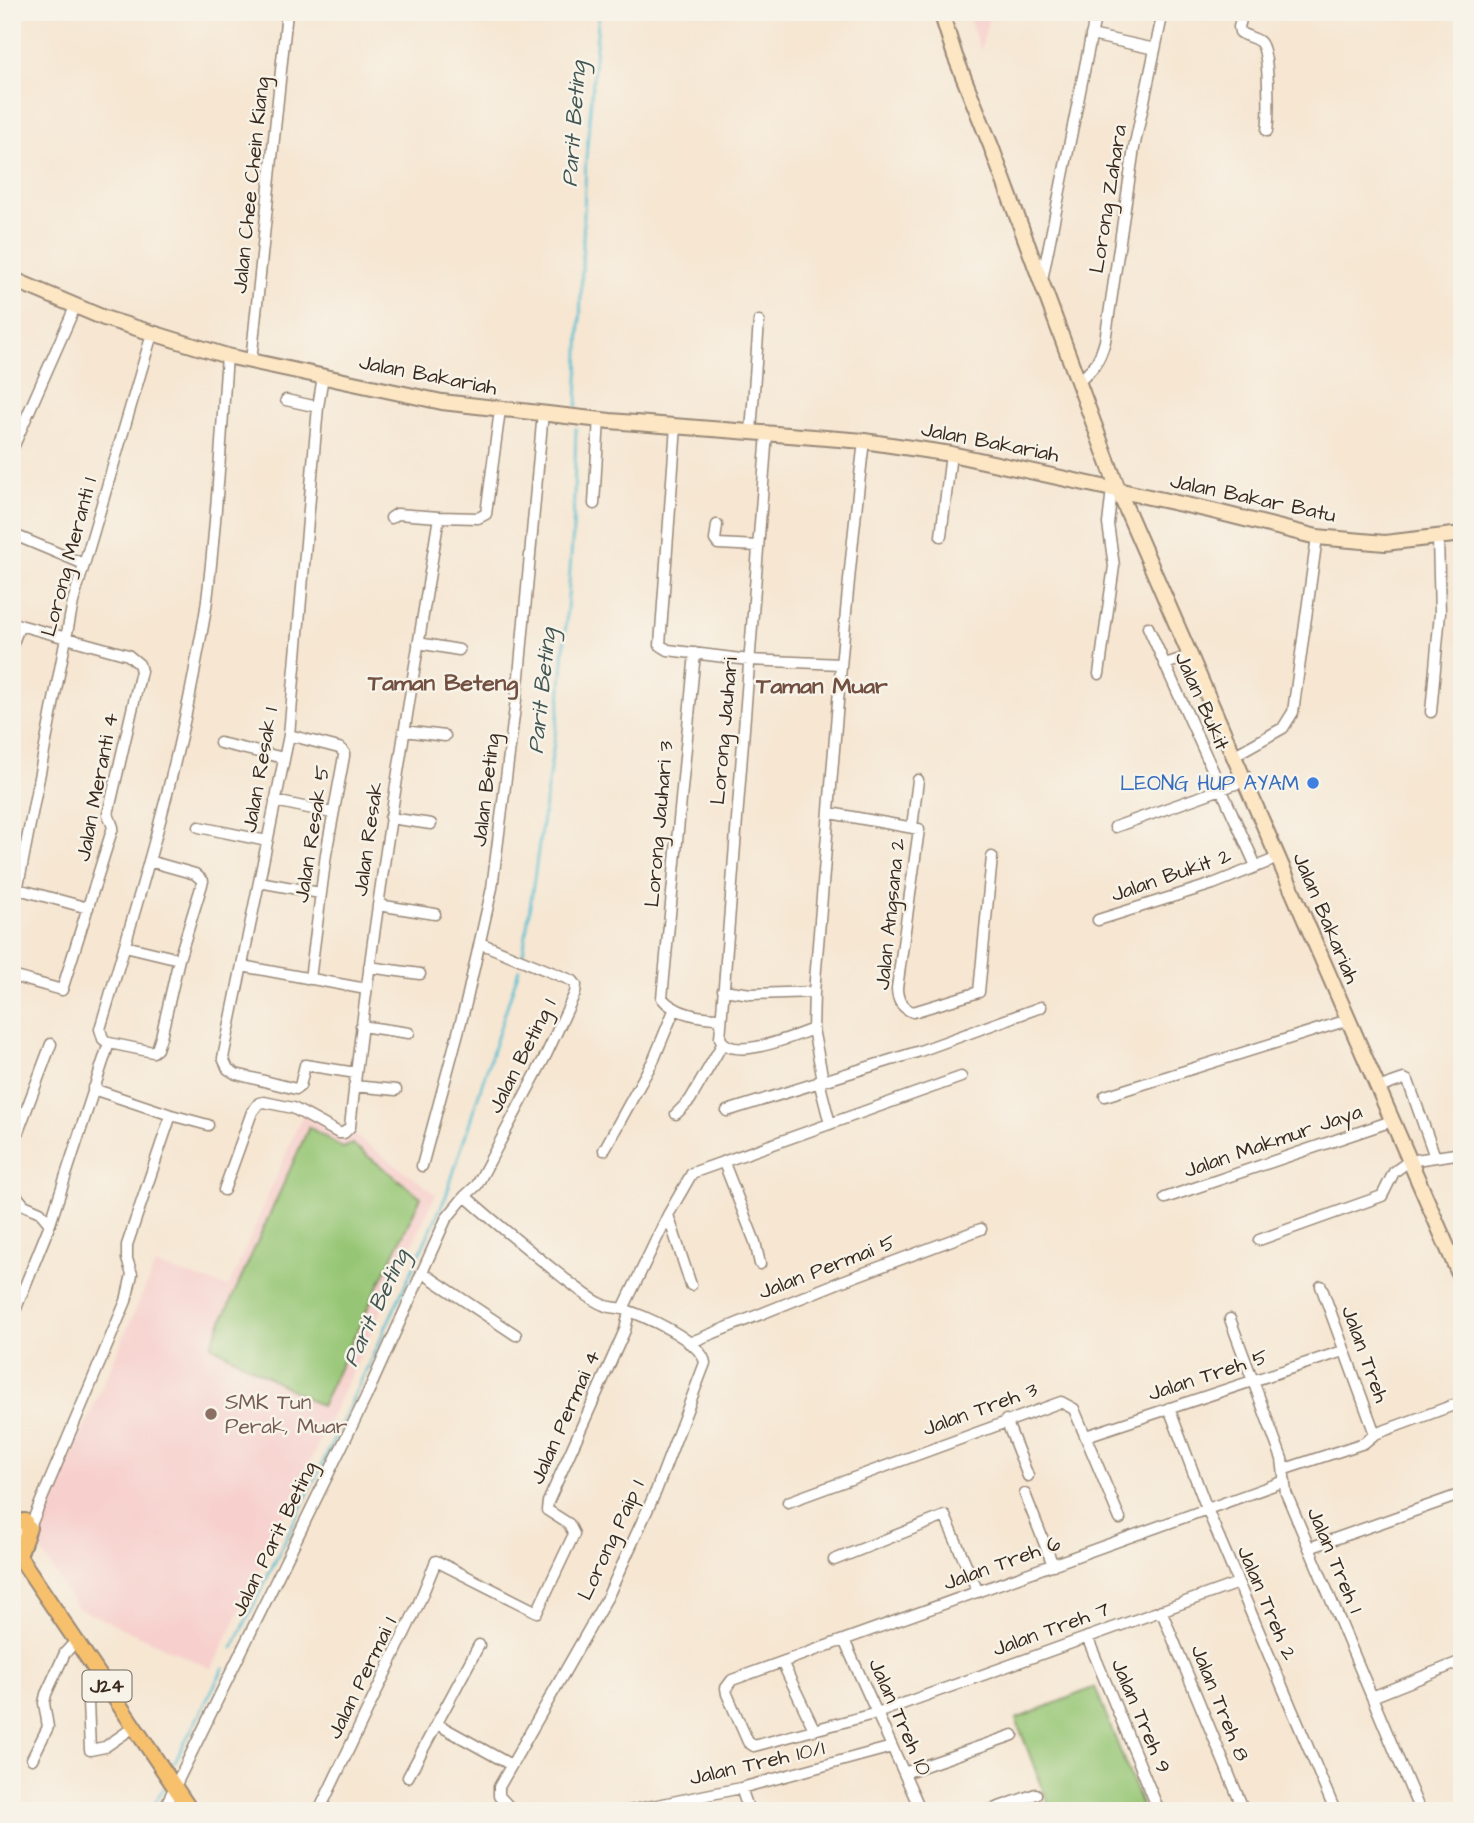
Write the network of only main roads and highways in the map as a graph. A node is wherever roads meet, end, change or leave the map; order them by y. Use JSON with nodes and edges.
{"nodes":[{"id":1,"x":941,"y":12,"type":"edge"},
{"id":2,"x":12,"y":279,"type":"edge"},
{"id":3,"x":1115,"y":491,"type":"junction"},
{"id":4,"x":1462,"y":534,"type":"edge"},
{"id":5,"x":1462,"y":1281,"type":"edge"},
{"id":6,"x":25,"y":1521,"type":"edge"},
{"id":7,"x":15,"y":1548,"type":"edge"},
{"id":8,"x":191,"y":1811,"type":"edge"}],
"edges":[{"from":1,"to":3,"type":"main road"},
{"from":2,"to":3,"type":"main road","name":"Jalan Bakariah"},
{"from":3,"to":4,"type":"main road","name":"Jalan Bakar Batu"},
{"from":3,"to":5,"type":"main road","name":"Jalan Bakariah"},
{"from":6,"to":7,"type":"main road"},
{"from":7,"to":8,"type":"main road","number":"J24"}]}
